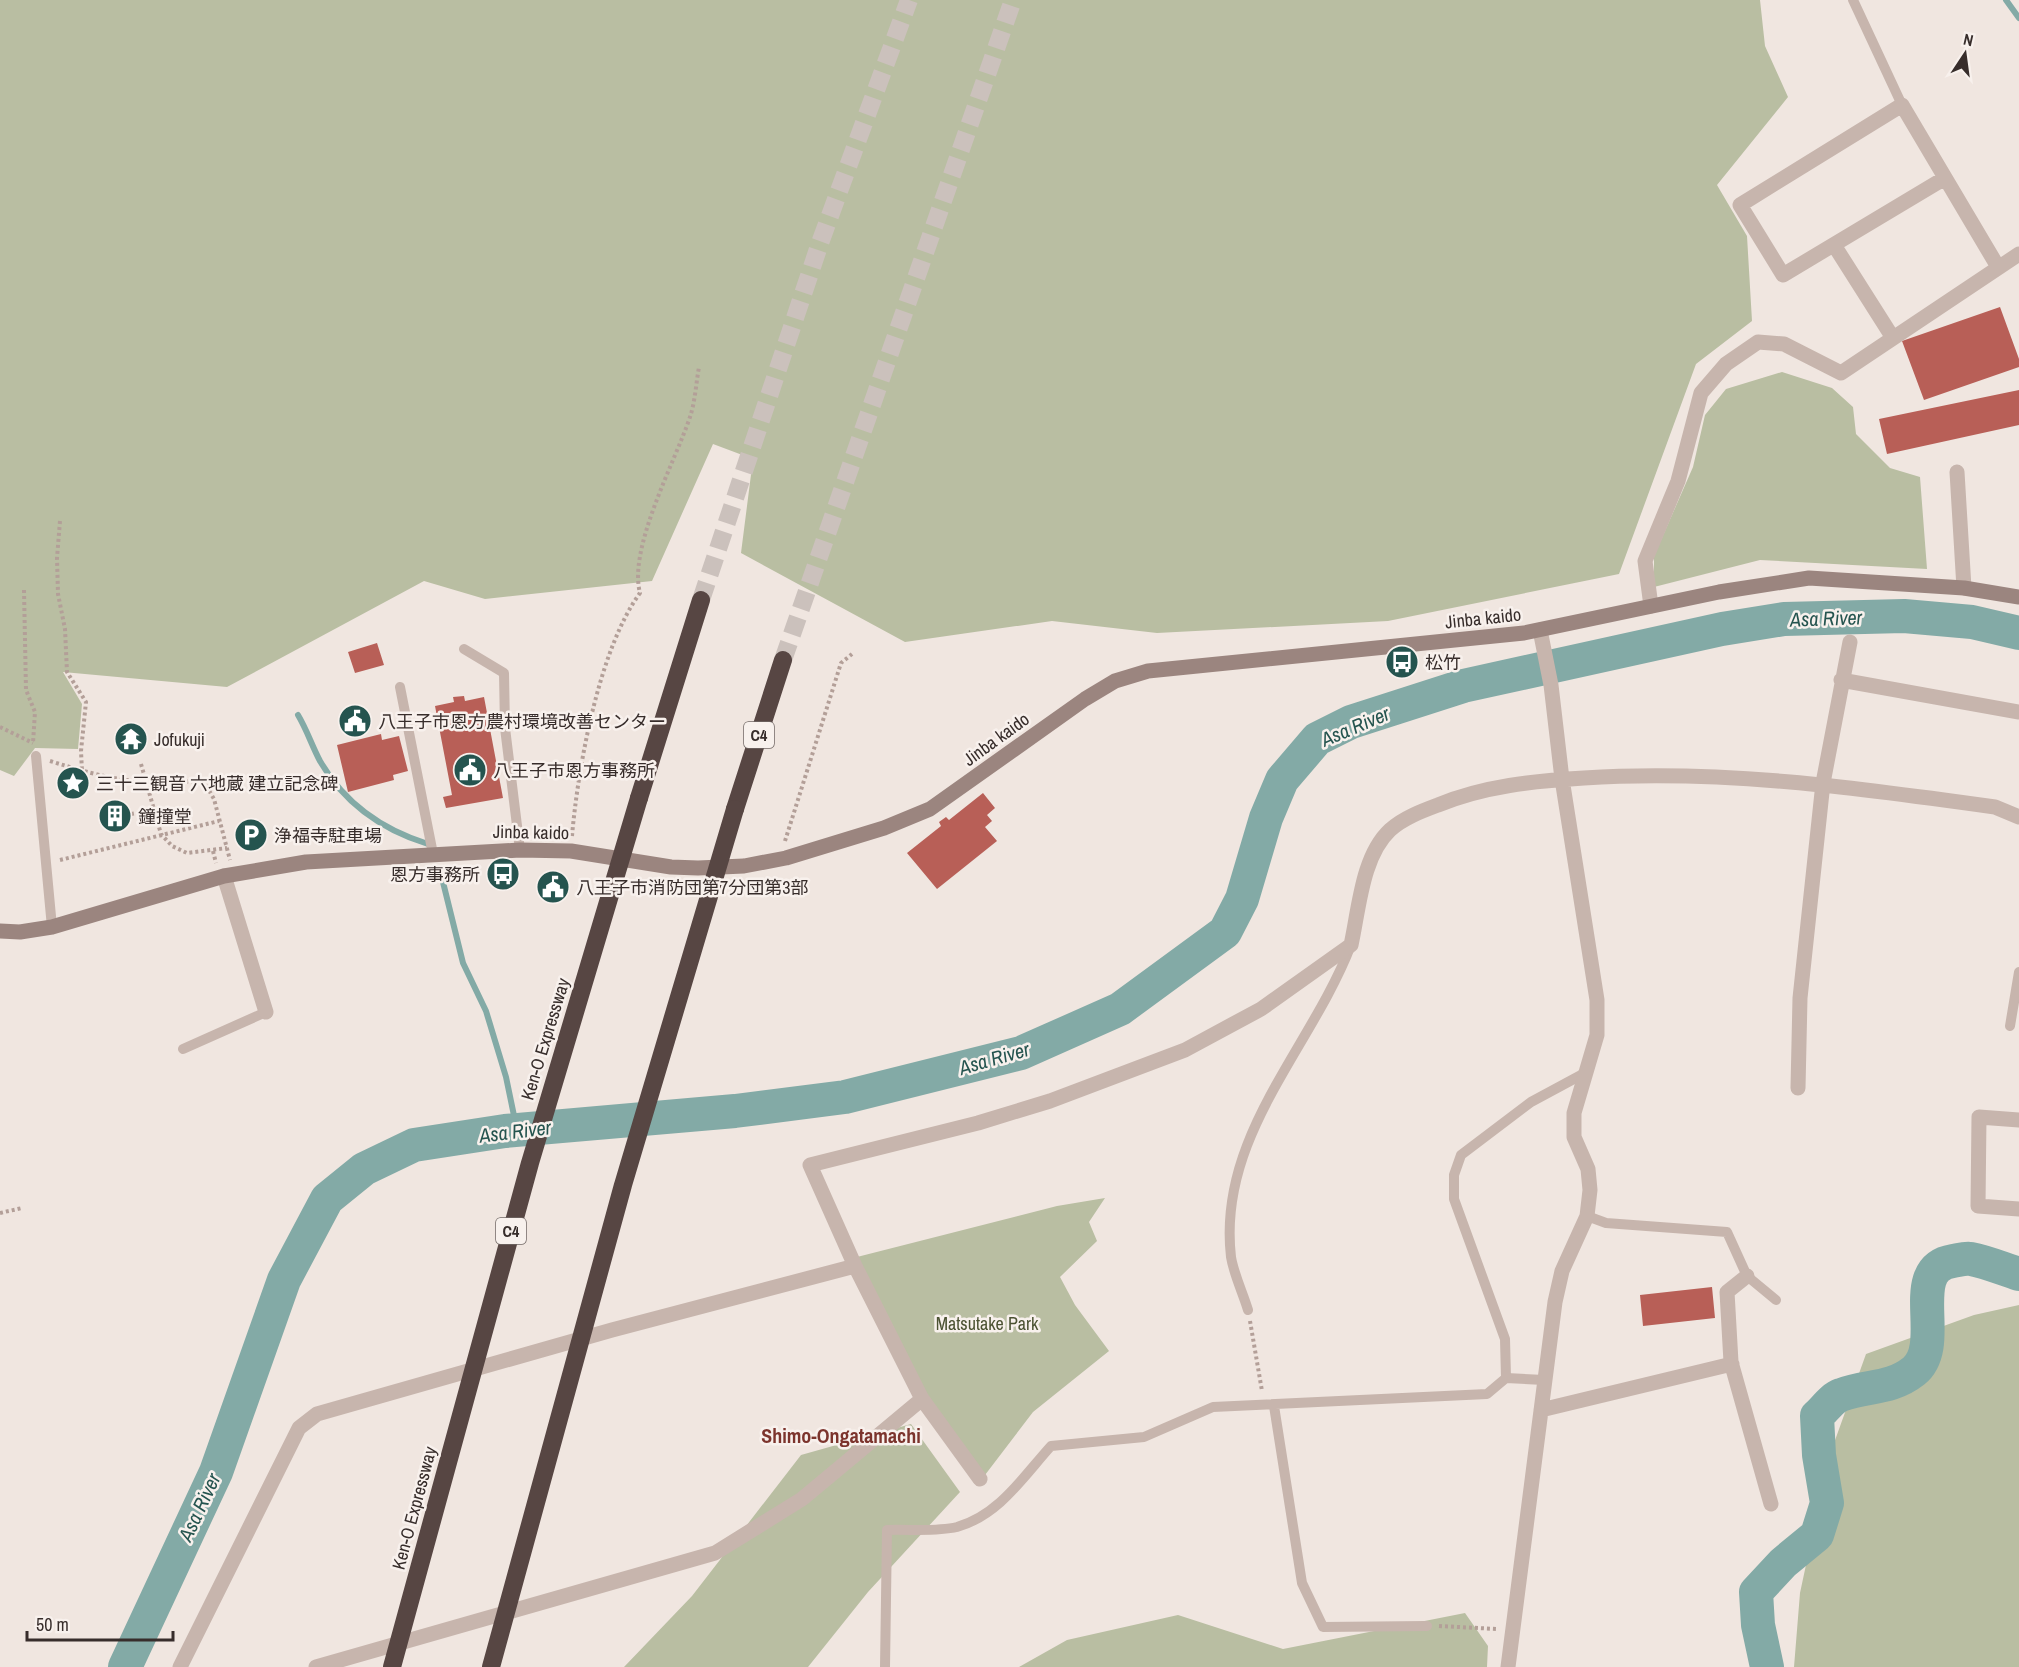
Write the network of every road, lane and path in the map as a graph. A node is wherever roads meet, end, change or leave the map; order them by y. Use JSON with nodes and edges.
{"nodes":[{"id":1,"x":1852,"y":0,"type":"edge"},
{"id":2,"x":1902,"y":105,"type":"junction"},
{"id":3,"x":1945,"y":178,"type":"junction"},
{"id":4,"x":1834,"y":245,"type":"junction"},
{"id":5,"x":2019,"y":254,"type":"edge"},
{"id":6,"x":1998,"y":267,"type":"junction"},
{"id":7,"x":1893,"y":338,"type":"junction"},
{"id":8,"x":699,"y":367,"type":"dead end"},
{"id":9,"x":1957,"y":472,"type":"dead end"},
{"id":10,"x":60,"y":521,"type":"dead end"},
{"id":11,"x":1964,"y":588,"type":"junction"},
{"id":12,"x":24,"y":590,"type":"dead end"},
{"id":13,"x":2019,"y":597,"type":"edge"},
{"id":14,"x":701,"y":600,"type":"tunnel mouth"},
{"id":15,"x":1651,"y":606,"type":"junction"},
{"id":16,"x":1541,"y":636,"type":"junction"},
{"id":17,"x":1850,"y":642,"type":"dead end"},
{"id":18,"x":464,"y":649,"type":"dead end"},
{"id":19,"x":852,"y":654,"type":"dead end"},
{"id":20,"x":783,"y":660,"type":"tunnel mouth"},
{"id":21,"x":1841,"y":680,"type":"junction"},
{"id":22,"x":400,"y":687,"type":"dead end"},
{"id":23,"x":2019,"y":712,"type":"edge"},
{"id":24,"x":0,"y":727,"type":"edge"},
{"id":25,"x":33,"y":743,"type":"junction"},
{"id":26,"x":36,"y":756,"type":"junction"},
{"id":27,"x":141,"y":764,"type":"dead end"},
{"id":28,"x":82,"y":771,"type":"junction"},
{"id":29,"x":1562,"y":779,"type":"junction"},
{"id":30,"x":146,"y":783,"type":"junction"},
{"id":31,"x":1823,"y":783,"type":"junction"},
{"id":32,"x":154,"y":810,"type":"junction"},
{"id":33,"x":125,"y":815,"type":"dead end"},
{"id":34,"x":2019,"y":817,"type":"edge"},
{"id":35,"x":219,"y":821,"type":"junction"},
{"id":36,"x":161,"y":834,"type":"junction"},
{"id":37,"x":520,"y":850,"type":"junction"},
{"id":38,"x":571,"y":851,"type":"junction"},
{"id":39,"x":433,"y":854,"type":"junction"},
{"id":40,"x":786,"y":858,"type":"junction"},
{"id":41,"x":48,"y":862,"type":"junction"},
{"id":42,"x":224,"y":876,"type":"junction"},
{"id":43,"x":52,"y":927,"type":"junction"},
{"id":44,"x":0,"y":931,"type":"edge"},
{"id":45,"x":1351,"y":945,"type":"junction"},
{"id":46,"x":2019,"y":972,"type":"edge"},
{"id":47,"x":266,"y":1012,"type":"joint"},
{"id":48,"x":2010,"y":1026,"type":"dead end"},
{"id":49,"x":183,"y":1049,"type":"dead end"},
{"id":50,"x":1583,"y":1074,"type":"junction"},
{"id":51,"x":1798,"y":1088,"type":"dead end"},
{"id":52,"x":2019,"y":1120,"type":"edge"},
{"id":53,"x":22,"y":1208,"type":"dead end"},
{"id":54,"x":2019,"y":1209,"type":"edge"},
{"id":55,"x":0,"y":1213,"type":"edge"},
{"id":56,"x":1587,"y":1216,"type":"junction"},
{"id":57,"x":855,"y":1266,"type":"junction"},
{"id":58,"x":1747,"y":1276,"type":"junction"},
{"id":59,"x":1776,"y":1300,"type":"dead end"},
{"id":60,"x":1248,"y":1310,"type":"joint"},
{"id":61,"x":1732,"y":1364,"type":"junction"},
{"id":62,"x":1506,"y":1378,"type":"junction"},
{"id":63,"x":1544,"y":1380,"type":"junction"},
{"id":64,"x":922,"y":1399,"type":"junction"},
{"id":65,"x":1269,"y":1406,"type":"junction"},
{"id":66,"x":1541,"y":1410,"type":"junction"},
{"id":67,"x":980,"y":1479,"type":"dead end"},
{"id":68,"x":1771,"y":1504,"type":"dead end"},
{"id":69,"x":1427,"y":1626,"type":"joint"},
{"id":70,"x":1513,"y":1630,"type":"junction"},
{"id":71,"x":180,"y":1667,"type":"edge"},
{"id":72,"x":316,"y":1667,"type":"edge"},
{"id":73,"x":392,"y":1667,"type":"edge"},
{"id":74,"x":491,"y":1667,"type":"edge"},
{"id":75,"x":885,"y":1667,"type":"edge"},
{"id":76,"x":1508,"y":1667,"type":"edge"}],
"edges":[{"from":1,"to":2,"type":"lane"},
{"from":2,"to":3,"type":"street"},
{"from":2,"to":4,"type":"street"},
{"from":3,"to":4,"type":"street"},
{"from":3,"to":6,"type":"street"},
{"from":4,"to":7,"type":"street"},
{"from":5,"to":6,"type":"street"},
{"from":6,"to":7,"type":"street"},
{"from":7,"to":15,"type":"street"},
{"from":8,"to":38,"type":"path"},
{"from":9,"to":11,"type":"street"},
{"from":10,"to":28,"type":"path"},
{"from":11,"to":13,"type":"main road","name":"Jinba kaido"},
{"from":11,"to":15,"type":"main road","name":"Jinba kaido"},
{"from":12,"to":25,"type":"path"},
{"from":14,"to":73,"type":"highway","name":"Ken-O Expressway","number":"C4","bridge":true},
{"from":15,"to":16,"type":"main road","name":"Jinba kaido"},
{"from":16,"to":29,"type":"street"},
{"from":16,"to":40,"type":"main road","name":"Jinba kaido"},
{"from":17,"to":21,"type":"street"},
{"from":18,"to":37,"type":"lane"},
{"from":19,"to":40,"type":"path"},
{"from":20,"to":74,"type":"highway","number":"C4","bridge":true},
{"from":21,"to":23,"type":"street"},
{"from":21,"to":31,"type":"street"},
{"from":22,"to":39,"type":"lane"},
{"from":24,"to":25,"type":"path"},
{"from":25,"to":26,"type":"path"},
{"from":26,"to":28,"type":"path"},
{"from":26,"to":41,"type":"lane"},
{"from":27,"to":30,"type":"path"},
{"from":28,"to":30,"type":"path"},
{"from":29,"to":31,"type":"street"},
{"from":29,"to":45,"type":"street"},
{"from":29,"to":50,"type":"street"},
{"from":30,"to":32,"type":"path"},
{"from":30,"to":35,"type":"path"},
{"from":31,"to":34,"type":"street"},
{"from":31,"to":51,"type":"street"},
{"from":32,"to":33,"type":"path"},
{"from":32,"to":36,"type":"path"},
{"from":35,"to":36,"type":"path"},
{"from":35,"to":36,"type":"path"},
{"from":36,"to":41,"type":"path"},
{"from":37,"to":38,"type":"main road","name":"Jinba kaido"},
{"from":37,"to":39,"type":"main road","name":"Jinba kaido"},
{"from":38,"to":40,"type":"main road","name":"Jinba kaido"},
{"from":39,"to":42,"type":"main road","name":"Jinba kaido"},
{"from":41,"to":43,"type":"lane"},
{"from":42,"to":43,"type":"main road","name":"Jinba kaido"},
{"from":42,"to":47,"type":"street"},
{"from":43,"to":44,"type":"main road","name":"Jinba kaido"},
{"from":45,"to":57,"type":"street"},
{"from":45,"to":60,"type":"lane"},
{"from":46,"to":48,"type":"lane"},
{"from":47,"to":49,"type":"lane"},
{"from":50,"to":56,"type":"street"},
{"from":50,"to":62,"type":"lane"},
{"from":52,"to":54,"type":"street"},
{"from":53,"to":55,"type":"path"},
{"from":56,"to":58,"type":"lane"},
{"from":56,"to":63,"type":"street"},
{"from":57,"to":64,"type":"street"},
{"from":57,"to":71,"type":"street"},
{"from":58,"to":59,"type":"lane"},
{"from":58,"to":61,"type":"street"},
{"from":60,"to":65,"type":"path"},
{"from":61,"to":66,"type":"street"},
{"from":61,"to":68,"type":"street"},
{"from":62,"to":63,"type":"lane"},
{"from":62,"to":65,"type":"lane"},
{"from":63,"to":66,"type":"street"},
{"from":64,"to":67,"type":"street"},
{"from":64,"to":72,"type":"street"},
{"from":65,"to":69,"type":"lane"},
{"from":65,"to":75,"type":"lane"},
{"from":66,"to":70,"type":"street"},
{"from":69,"to":70,"type":"path"},
{"from":70,"to":76,"type":"street"}]}
